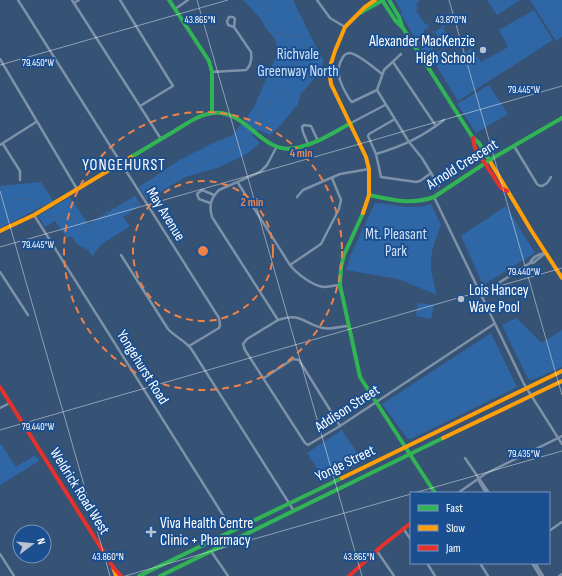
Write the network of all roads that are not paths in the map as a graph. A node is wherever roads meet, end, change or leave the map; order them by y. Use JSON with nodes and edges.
{"nodes":[{"id":1,"x":18,"y":0,"type":"edge"},
{"id":2,"x":79,"y":0,"type":"edge"},
{"id":3,"x":120,"y":0,"type":"edge"},
{"id":4,"x":169,"y":0,"type":"edge"},
{"id":5,"x":188,"y":0,"type":"edge"},
{"id":6,"x":317,"y":0,"type":"edge"},
{"id":7,"x":375,"y":0,"type":"edge"},
{"id":8,"x":383,"y":0,"type":"edge"},
{"id":9,"x":388,"y":0,"type":"edge"},
{"id":10,"x":73,"y":1,"type":"edge"},
{"id":11,"x":175,"y":9,"type":"junction"},
{"id":12,"x":357,"y":14,"type":"junction"},
{"id":13,"x":234,"y":27,"type":"dead end"},
{"id":14,"x":345,"y":27,"type":"junction"},
{"id":15,"x":403,"y":28,"type":"junction"},
{"id":16,"x":401,"y":54,"type":"dead end"},
{"id":17,"x":0,"y":59,"type":"edge"},
{"id":18,"x":393,"y":62,"type":"junction"},
{"id":19,"x":212,"y":72,"type":"junction"},
{"id":20,"x":382,"y":74,"type":"junction"},
{"id":21,"x":376,"y":90,"type":"junction"},
{"id":22,"x":385,"y":105,"type":"junction"},
{"id":23,"x":140,"y":106,"type":"junction"},
{"id":24,"x":212,"y":112,"type":"junction"},
{"id":25,"x":562,"y":118,"type":"edge"},
{"id":26,"x":395,"y":119,"type":"junction"},
{"id":27,"x":444,"y":120,"type":"dead end"},
{"id":28,"x":36,"y":122,"type":"junction"},
{"id":29,"x":351,"y":123,"type":"junction"},
{"id":30,"x":436,"y":126,"type":"junction"},
{"id":31,"x":473,"y":138,"type":"junction"},
{"id":32,"x":162,"y":139,"type":"junction"},
{"id":33,"x":318,"y":139,"type":"junction"},
{"id":34,"x":409,"y":142,"type":"junction"},
{"id":35,"x":2,"y":144,"type":"edge"},
{"id":36,"x":308,"y":144,"type":"junction"},
{"id":37,"x":277,"y":146,"type":"junction"},
{"id":38,"x":514,"y":146,"type":"junction"},
{"id":39,"x":376,"y":154,"type":"junction"},
{"id":40,"x":490,"y":161,"type":"junction"},
{"id":41,"x":122,"y":163,"type":"junction"},
{"id":42,"x":485,"y":164,"type":"junction"},
{"id":43,"x":370,"y":169,"type":"junction"},
{"id":44,"x":432,"y":173,"type":"junction"},
{"id":45,"x":551,"y":177,"type":"dead end"},
{"id":46,"x":332,"y":178,"type":"junction"},
{"id":47,"x":20,"y":180,"type":"dead end"},
{"id":48,"x":238,"y":183,"type":"junction"},
{"id":49,"x":439,"y":186,"type":"dead end"},
{"id":50,"x":77,"y":189,"type":"junction"},
{"id":51,"x":507,"y":191,"type":"junction"},
{"id":52,"x":214,"y":195,"type":"junction"},
{"id":53,"x":369,"y":195,"type":"junction"},
{"id":54,"x":296,"y":196,"type":"dead end"},
{"id":55,"x":434,"y":197,"type":"junction"},
{"id":56,"x":210,"y":203,"type":"junction"},
{"id":57,"x":34,"y":215,"type":"junction"},
{"id":58,"x":0,"y":231,"type":"edge"},
{"id":59,"x":545,"y":253,"type":"junction"},
{"id":60,"x":121,"y":255,"type":"dead end"},
{"id":61,"x":290,"y":265,"type":"junction"},
{"id":62,"x":0,"y":272,"type":"edge"},
{"id":63,"x":562,"y":278,"type":"edge"},
{"id":64,"x":340,"y":285,"type":"junction"},
{"id":65,"x":480,"y":295,"type":"junction"},
{"id":66,"x":28,"y":315,"type":"dead end"},
{"id":67,"x":278,"y":320,"type":"junction"},
{"id":68,"x":494,"y":324,"type":"junction"},
{"id":69,"x":349,"y":326,"type":"junction"},
{"id":70,"x":189,"y":346,"type":"junction"},
{"id":71,"x":562,"y":371,"type":"edge"},
{"id":72,"x":264,"y":378,"type":"junction"},
{"id":73,"x":562,"y":381,"type":"edge"},
{"id":74,"x":0,"y":387,"type":"edge"},
{"id":75,"x":526,"y":388,"type":"junction"},
{"id":76,"x":531,"y":396,"type":"junction"},
{"id":77,"x":10,"y":403,"type":"junction"},
{"id":78,"x":376,"y":403,"type":"junction"},
{"id":79,"x":0,"y":408,"type":"edge"},
{"id":80,"x":340,"y":426,"type":"junction"},
{"id":81,"x":562,"y":436,"type":"edge"},
{"id":82,"x":558,"y":438,"type":"junction"},
{"id":83,"x":562,"y":444,"type":"edge"},
{"id":84,"x":406,"y":446,"type":"junction"},
{"id":85,"x":410,"y":454,"type":"junction"},
{"id":86,"x":465,"y":458,"type":"dead end"},
{"id":87,"x":478,"y":479,"type":"junction"},
{"id":88,"x":434,"y":492,"type":"edge"},
{"id":89,"x":459,"y":492,"type":"edge"},
{"id":90,"x":487,"y":492,"type":"edge"},
{"id":91,"x":289,"y":504,"type":"junction"},
{"id":92,"x":294,"y":511,"type":"junction"},
{"id":93,"x":562,"y":522,"type":"edge"},
{"id":94,"x":410,"y":524,"type":"edge"},
{"id":95,"x":403,"y":528,"type":"junction"},
{"id":96,"x":550,"y":529,"type":"edge"},
{"id":97,"x":233,"y":531,"type":"junction"},
{"id":98,"x":410,"y":538,"type":"edge"},
{"id":99,"x":211,"y":550,"type":"junction"},
{"id":100,"x":377,"y":550,"type":"junction"},
{"id":101,"x":0,"y":554,"type":"edge"},
{"id":102,"x":427,"y":564,"type":"edge"},
{"id":103,"x":481,"y":564,"type":"edge"},
{"id":104,"x":533,"y":564,"type":"edge"},
{"id":105,"x":536,"y":564,"type":"edge"},
{"id":106,"x":113,"y":567,"type":"junction"},
{"id":107,"x":562,"y":574,"type":"edge"},
{"id":108,"x":14,"y":576,"type":"edge"},
{"id":109,"x":116,"y":576,"type":"edge"},
{"id":110,"x":121,"y":576,"type":"edge"},
{"id":111,"x":139,"y":576,"type":"edge"},
{"id":112,"x":160,"y":576,"type":"edge"},
{"id":113,"x":228,"y":576,"type":"edge"},
{"id":114,"x":350,"y":576,"type":"edge"},
{"id":115,"x":394,"y":576,"type":"edge"},
{"id":116,"x":435,"y":576,"type":"edge"},
{"id":117,"x":488,"y":576,"type":"edge"},
{"id":118,"x":542,"y":576,"type":"edge"},
{"id":119,"x":559,"y":576,"type":"edge"}],
"edges":[{"from":1,"to":41,"type":"street","name":"May Avenue"},
{"from":2,"to":10,"type":"street"},
{"from":3,"to":23,"type":"street"},
{"from":4,"to":11,"type":"street"},
{"from":5,"to":11,"type":"street"},
{"from":6,"to":14,"type":"street"},
{"from":7,"to":12,"type":"street"},
{"from":8,"to":12,"type":"street"},
{"from":8,"to":15,"type":"street"},
{"from":9,"to":15,"type":"street"},
{"from":10,"to":23,"type":"street"},
{"from":11,"to":19,"type":"street"},
{"from":12,"to":14,"type":"street"},
{"from":13,"to":19,"type":"street"},
{"from":14,"to":29,"type":"street"},
{"from":15,"to":31,"type":"street"},
{"from":16,"to":18,"type":"street"},
{"from":17,"to":28,"type":"street"},
{"from":18,"to":20,"type":"street"},
{"from":18,"to":30,"type":"street"},
{"from":19,"to":24,"type":"street"},
{"from":20,"to":21,"type":"street"},
{"from":20,"to":21,"type":"street"},
{"from":21,"to":22,"type":"street"},
{"from":22,"to":26,"type":"street"},
{"from":22,"to":29,"type":"street"},
{"from":23,"to":32,"type":"street"},
{"from":24,"to":32,"type":"street"},
{"from":24,"to":37,"type":"street"},
{"from":25,"to":38,"type":"street","name":"Arnold Crescent"},
{"from":26,"to":34,"type":"street"},
{"from":26,"to":39,"type":"street"},
{"from":27,"to":30,"type":"street"},
{"from":28,"to":35,"type":"street"},
{"from":28,"to":50,"type":"street"},
{"from":29,"to":33,"type":"street"},
{"from":29,"to":43,"type":"street"},
{"from":30,"to":34,"type":"street"},
{"from":31,"to":40,"type":"street"},
{"from":31,"to":42,"type":"street"},
{"from":32,"to":41,"type":"street"},
{"from":33,"to":36,"type":"street"},
{"from":33,"to":36,"type":"street"},
{"from":34,"to":39,"type":"street"},
{"from":34,"to":44,"type":"street"},
{"from":35,"to":47,"type":"street"},
{"from":36,"to":37,"type":"street"},
{"from":37,"to":48,"type":"street"},
{"from":38,"to":40,"type":"street","name":"Arnold Crescent"},
{"from":38,"to":45,"type":"street"},
{"from":39,"to":44,"type":"street"},
{"from":40,"to":42,"type":"street","name":"Arnold Crescent"},
{"from":40,"to":51,"type":"street"},
{"from":41,"to":50,"type":"street"},
{"from":41,"to":70,"type":"street","name":"May Avenue"},
{"from":42,"to":51,"type":"street"},
{"from":42,"to":55,"type":"street","name":"Arnold Crescent"},
{"from":43,"to":46,"type":"street"},
{"from":43,"to":53,"type":"street"},
{"from":44,"to":49,"type":"street"},
{"from":46,"to":54,"type":"street"},
{"from":46,"to":61,"type":"street"},
{"from":48,"to":52,"type":"street"},
{"from":48,"to":61,"type":"street"},
{"from":50,"to":57,"type":"street"},
{"from":51,"to":59,"type":"street"},
{"from":52,"to":56,"type":"street"},
{"from":52,"to":56,"type":"street"},
{"from":53,"to":55,"type":"street","name":"Arnold Crescent"},
{"from":53,"to":64,"type":"street"},
{"from":55,"to":65,"type":"street"},
{"from":56,"to":67,"type":"street"},
{"from":57,"to":58,"type":"street"},
{"from":57,"to":97,"type":"street","name":"Yongehurst Road"},
{"from":59,"to":63,"type":"street"},
{"from":59,"to":65,"type":"street"},
{"from":60,"to":70,"type":"street"},
{"from":61,"to":64,"type":"street"},
{"from":62,"to":66,"type":"street"},
{"from":64,"to":69,"type":"street"},
{"from":65,"to":68,"type":"street"},
{"from":67,"to":69,"type":"street"},
{"from":67,"to":72,"type":"street","name":"Addison Street"},
{"from":68,"to":75,"type":"street"},
{"from":68,"to":78,"type":"street","name":"Addison Street"},
{"from":69,"to":78,"type":"street"},
{"from":70,"to":91,"type":"street"},
{"from":71,"to":75,"type":"street","name":"Yonge Street"},
{"from":72,"to":80,"type":"street","name":"Addison Street"},
{"from":72,"to":80,"type":"street"},
{"from":73,"to":76,"type":"street","name":"Yonge Street"},
{"from":74,"to":77,"type":"street","name":"Weldrick Road West"},
{"from":75,"to":76,"type":"street"},
{"from":75,"to":84,"type":"street","name":"Yonge Street"},
{"from":76,"to":82,"type":"street"},
{"from":76,"to":85,"type":"street","name":"Yonge Street"},
{"from":77,"to":79,"type":"street"},
{"from":77,"to":106,"type":"street","name":"Weldrick Road West"},
{"from":78,"to":80,"type":"street","name":"Addison Street"},
{"from":78,"to":84,"type":"street"},
{"from":81,"to":82,"type":"street"},
{"from":82,"to":83,"type":"street"},
{"from":82,"to":87,"type":"street"},
{"from":84,"to":85,"type":"street"},
{"from":84,"to":91,"type":"street","name":"Yonge Street"},
{"from":85,"to":88,"type":"street"},
{"from":85,"to":92,"type":"street","name":"Yonge Street"},
{"from":86,"to":87,"type":"street"},
{"from":87,"to":89,"type":"street"},
{"from":87,"to":90,"type":"street"},
{"from":91,"to":92,"type":"street"},
{"from":91,"to":97,"type":"street","name":"Yonge Street"},
{"from":92,"to":99,"type":"street","name":"Yonge Street"},
{"from":93,"to":96,"type":"street"},
{"from":94,"to":95,"type":"street"},
{"from":95,"to":98,"type":"street"},
{"from":95,"to":100,"type":"street"},
{"from":97,"to":111,"type":"street","name":"Yonge Street"},
{"from":99,"to":112,"type":"street","name":"Yonge Street"},
{"from":99,"to":113,"type":"street"},
{"from":100,"to":114,"type":"street"},
{"from":100,"to":115,"type":"street"},
{"from":101,"to":108,"type":"street"},
{"from":102,"to":116,"type":"street"},
{"from":103,"to":117,"type":"street"},
{"from":104,"to":118,"type":"street"},
{"from":105,"to":118,"type":"street"},
{"from":106,"to":109,"type":"street","name":"Weldrick Road West"},
{"from":106,"to":110,"type":"street","name":"Weldrick Road West"},
{"from":107,"to":119,"type":"street"}]}
